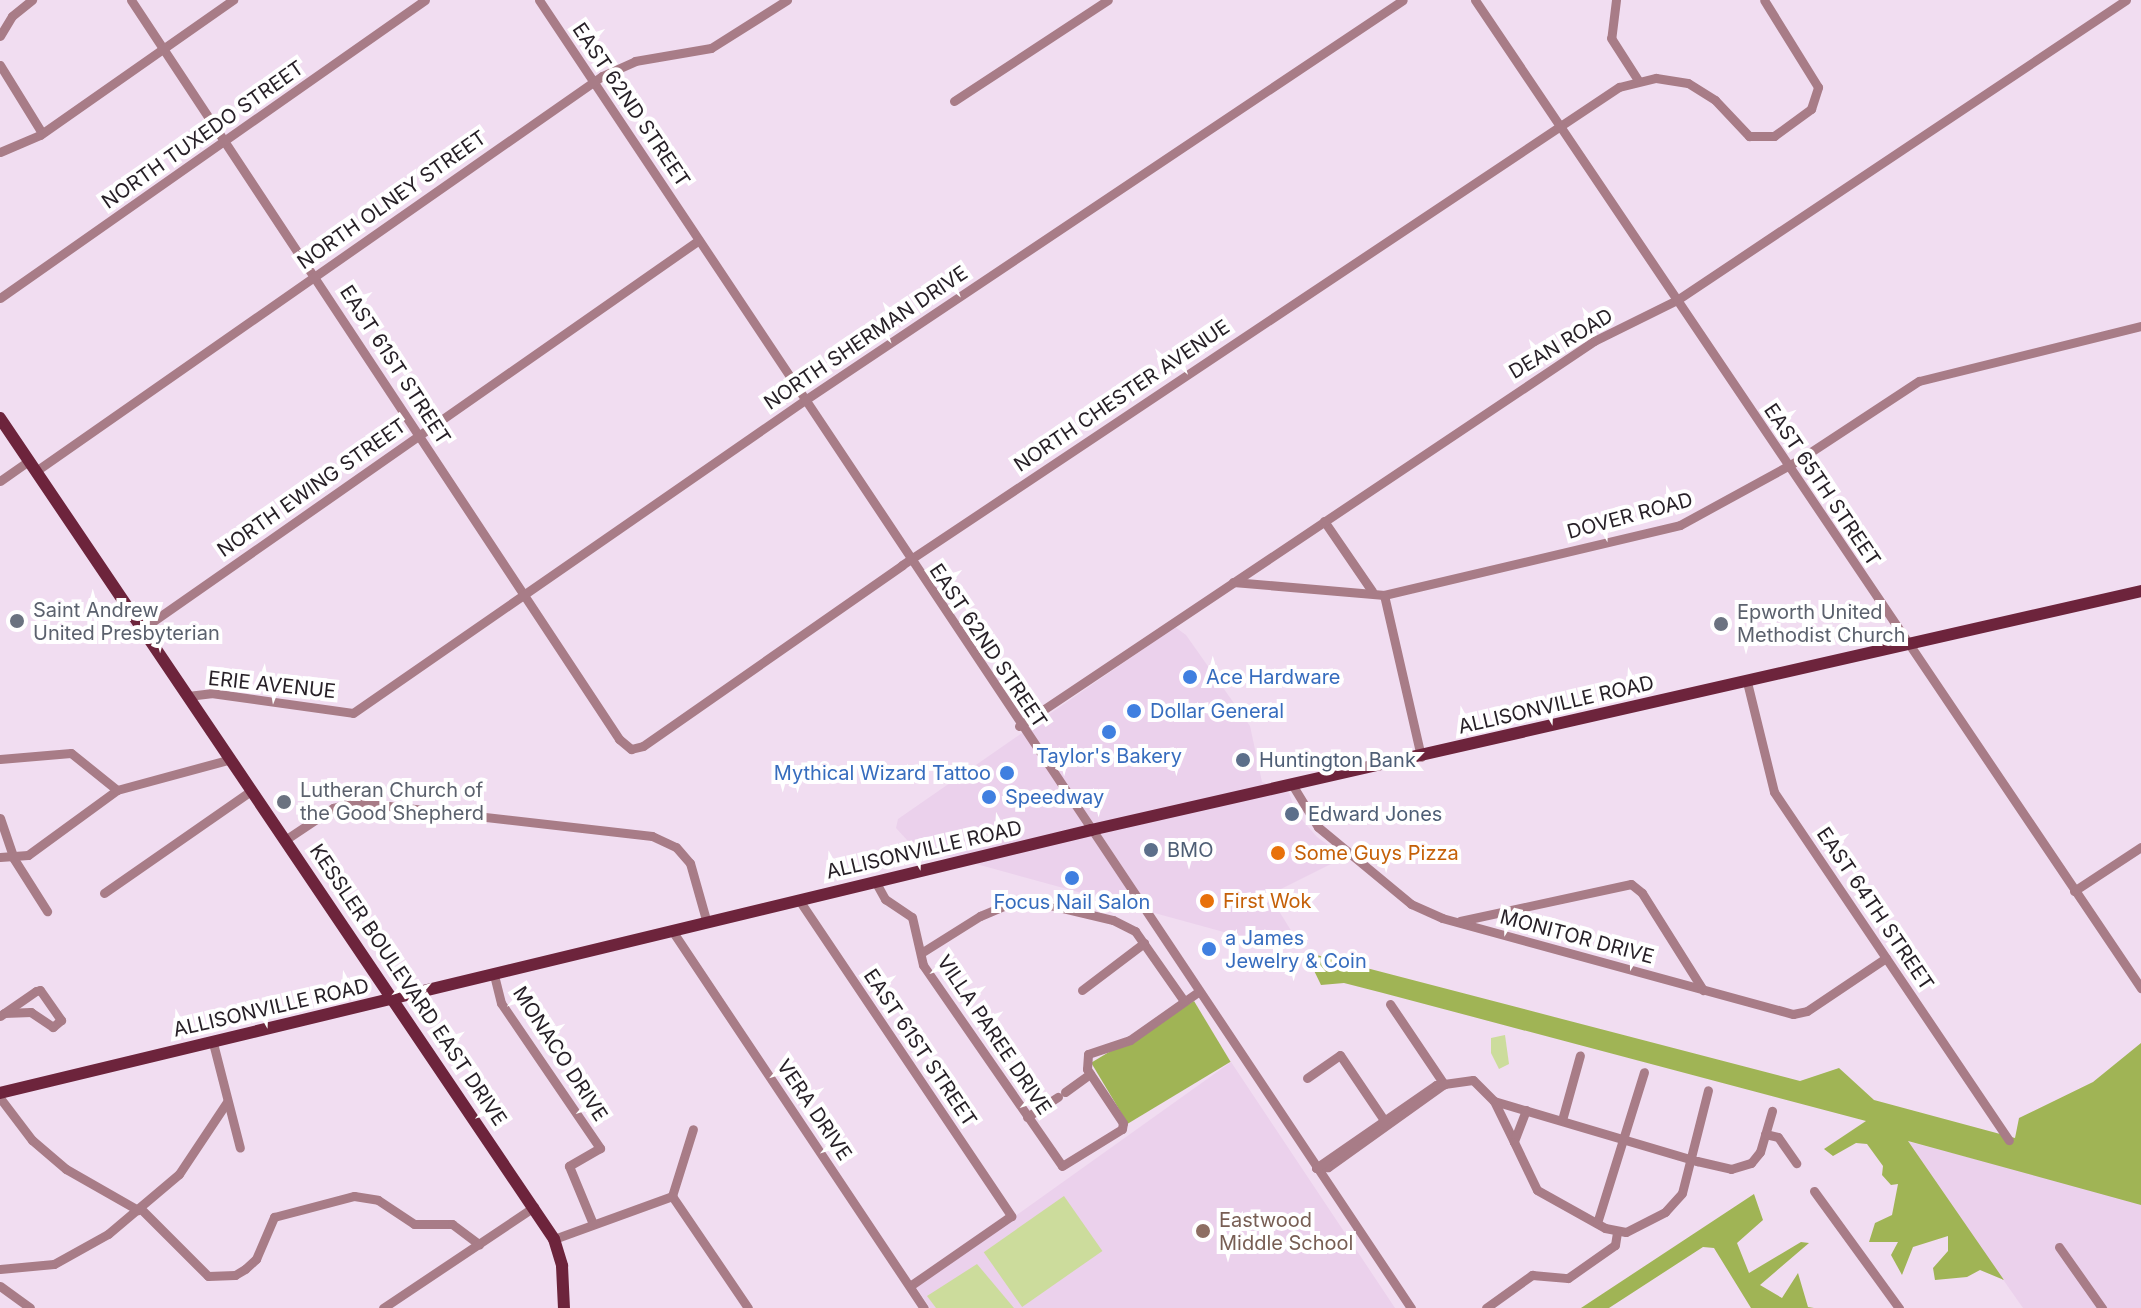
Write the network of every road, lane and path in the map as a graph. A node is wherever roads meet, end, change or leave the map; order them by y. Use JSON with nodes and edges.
{"nodes":[{"id":1,"x":32,"y":0,"type":"edge"},
{"id":2,"x":131,"y":0,"type":"edge"},
{"id":3,"x":233,"y":0,"type":"edge"},
{"id":4,"x":425,"y":0,"type":"edge"},
{"id":5,"x":539,"y":0,"type":"edge"},
{"id":6,"x":787,"y":0,"type":"edge"},
{"id":7,"x":1108,"y":0,"type":"edge"},
{"id":8,"x":1403,"y":0,"type":"edge"},
{"id":9,"x":1475,"y":0,"type":"edge"},
{"id":10,"x":1616,"y":0,"type":"edge"},
{"id":11,"x":1764,"y":0,"type":"edge"},
{"id":12,"x":2126,"y":0,"type":"edge"},
{"id":13,"x":0,"y":36,"type":"edge"},
{"id":14,"x":164,"y":48,"type":"junction"},
{"id":15,"x":0,"y":65,"type":"edge"},
{"id":16,"x":1638,"y":80,"type":"junction"},
{"id":17,"x":594,"y":81,"type":"junction"},
{"id":18,"x":954,"y":101,"type":"dead end"},
{"id":19,"x":1561,"y":125,"type":"junction"},
{"id":20,"x":42,"y":133,"type":"junction"},
{"id":21,"x":224,"y":142,"type":"junction"},
{"id":22,"x":0,"y":152,"type":"edge"},
{"id":23,"x":699,"y":240,"type":"junction"},
{"id":24,"x":315,"y":276,"type":"junction"},
{"id":25,"x":0,"y":298,"type":"edge"},
{"id":26,"x":1677,"y":300,"type":"junction"},
{"id":27,"x":2141,"y":326,"type":"edge"},
{"id":28,"x":805,"y":400,"type":"junction"},
{"id":29,"x":0,"y":418,"type":"edge"},
{"id":30,"x":420,"y":435,"type":"junction"},
{"id":31,"x":1787,"y":464,"type":"junction"},
{"id":32,"x":33,"y":466,"type":"junction"},
{"id":33,"x":0,"y":481,"type":"edge"},
{"id":34,"x":1324,"y":521,"type":"junction"},
{"id":35,"x":910,"y":560,"type":"junction"},
{"id":36,"x":1233,"y":582,"type":"junction"},
{"id":37,"x":1372,"y":591,"type":"junction"},
{"id":38,"x":2141,"y":591,"type":"edge"},
{"id":39,"x":525,"y":594,"type":"junction"},
{"id":40,"x":1384,"y":595,"type":"junction"},
{"id":41,"x":142,"y":629,"type":"junction"},
{"id":42,"x":1907,"y":645,"type":"junction"},
{"id":43,"x":1747,"y":682,"type":"junction"},
{"id":44,"x":188,"y":696,"type":"junction"},
{"id":45,"x":353,"y":713,"type":"joint"},
{"id":46,"x":1019,"y":726,"type":"junction"},
{"id":47,"x":631,"y":749,"type":"joint"},
{"id":48,"x":1421,"y":757,"type":"junction"},
{"id":49,"x":0,"y":759,"type":"edge"},
{"id":50,"x":231,"y":759,"type":"junction"},
{"id":51,"x":1293,"y":786,"type":"junction"},
{"id":52,"x":117,"y":790,"type":"junction"},
{"id":53,"x":252,"y":790,"type":"junction"},
{"id":54,"x":0,"y":818,"type":"edge"},
{"id":55,"x":1091,"y":830,"type":"junction"},
{"id":56,"x":285,"y":840,"type":"junction"},
{"id":57,"x":2141,"y":847,"type":"edge"},
{"id":58,"x":0,"y":857,"type":"edge"},
{"id":59,"x":14,"y":859,"type":"junction"},
{"id":60,"x":875,"y":881,"type":"junction"},
{"id":61,"x":2074,"y":891,"type":"junction"},
{"id":62,"x":104,"y":893,"type":"dead end"},
{"id":63,"x":799,"y":900,"type":"junction"},
{"id":64,"x":47,"y":911,"type":"dead end"},
{"id":65,"x":1457,"y":922,"type":"junction"},
{"id":66,"x":707,"y":923,"type":"junction"},
{"id":67,"x":673,"y":932,"type":"junction"},
{"id":68,"x":1144,"y":943,"type":"junction"},
{"id":69,"x":921,"y":953,"type":"junction"},
{"id":70,"x":1886,"y":958,"type":"junction"},
{"id":71,"x":494,"y":975,"type":"junction"},
{"id":72,"x":2141,"y":988,"type":"edge"},
{"id":73,"x":1082,"y":990,"type":"dead end"},
{"id":74,"x":1703,"y":990,"type":"junction"},
{"id":75,"x":1198,"y":992,"type":"junction"},
{"id":76,"x":393,"y":1000,"type":"junction"},
{"id":77,"x":1184,"y":1001,"type":"junction"},
{"id":78,"x":1390,"y":1004,"type":"dead end"},
{"id":79,"x":2,"y":1014,"type":"edge"},
{"id":80,"x":213,"y":1043,"type":"junction"},
{"id":81,"x":1580,"y":1055,"type":"dead end"},
{"id":82,"x":1644,"y":1072,"type":"dead end"},
{"id":83,"x":1090,"y":1074,"type":"junction"},
{"id":84,"x":1307,"y":1078,"type":"dead end"},
{"id":85,"x":1444,"y":1084,"type":"junction"},
{"id":86,"x":1708,"y":1090,"type":"dead end"},
{"id":87,"x":0,"y":1095,"type":"edge"},
{"id":88,"x":1494,"y":1101,"type":"junction"},
{"id":89,"x":227,"y":1102,"type":"junction"},
{"id":90,"x":1526,"y":1110,"type":"junction"},
{"id":91,"x":1772,"y":1111,"type":"dead end"},
{"id":92,"x":1027,"y":1117,"type":"junction"},
{"id":93,"x":1562,"y":1120,"type":"junction"},
{"id":94,"x":1386,"y":1123,"type":"junction"},
{"id":95,"x":693,"y":1129,"type":"dead end"},
{"id":96,"x":1765,"y":1134,"type":"junction"},
{"id":97,"x":1625,"y":1137,"type":"junction"},
{"id":98,"x":2009,"y":1140,"type":"dead end"},
{"id":99,"x":1514,"y":1142,"type":"junction"},
{"id":100,"x":240,"y":1148,"type":"dead end"},
{"id":101,"x":1689,"y":1158,"type":"junction"},
{"id":102,"x":1796,"y":1163,"type":"dead end"},
{"id":103,"x":1316,"y":1168,"type":"junction"},
{"id":104,"x":1814,"y":1191,"type":"dead end"},
{"id":105,"x":672,"y":1196,"type":"junction"},
{"id":106,"x":534,"y":1207,"type":"junction"},
{"id":107,"x":139,"y":1209,"type":"junction"},
{"id":108,"x":1597,"y":1223,"type":"junction"},
{"id":109,"x":593,"y":1224,"type":"junction"},
{"id":110,"x":1617,"y":1232,"type":"junction"},
{"id":111,"x":554,"y":1239,"type":"junction"},
{"id":112,"x":479,"y":1244,"type":"junction"},
{"id":113,"x":2059,"y":1247,"type":"dead end"},
{"id":114,"x":0,"y":1269,"type":"edge"},
{"id":115,"x":0,"y":1286,"type":"edge"},
{"id":116,"x":910,"y":1286,"type":"junction"},
{"id":117,"x":30,"y":1308,"type":"edge"},
{"id":118,"x":383,"y":1308,"type":"edge"},
{"id":119,"x":564,"y":1308,"type":"edge"},
{"id":120,"x":748,"y":1308,"type":"edge"},
{"id":121,"x":924,"y":1308,"type":"edge"},
{"id":122,"x":1411,"y":1308,"type":"edge"},
{"id":123,"x":1486,"y":1308,"type":"edge"},
{"id":124,"x":1899,"y":1308,"type":"edge"},
{"id":125,"x":2102,"y":1308,"type":"edge"}],
"edges":[{"from":1,"to":13,"type":"street"},
{"from":2,"to":14,"type":"street","name":"EAST 61ST STREET"},
{"from":3,"to":14,"type":"street"},
{"from":4,"to":21,"type":"street","name":"NORTH TUXEDO STREET"},
{"from":5,"to":17,"type":"street","name":"EAST 62ND STREET"},
{"from":6,"to":17,"type":"street","name":"NORTH OLNEY STREET"},
{"from":7,"to":18,"type":"street"},
{"from":8,"to":28,"type":"street","name":"NORTH SHERMAN DRIVE"},
{"from":9,"to":19,"type":"street","name":"EAST 65TH STREET"},
{"from":10,"to":16,"type":"street"},
{"from":11,"to":16,"type":"street"},
{"from":12,"to":26,"type":"street","name":"DEAN ROAD"},
{"from":14,"to":20,"type":"street"},
{"from":14,"to":21,"type":"street","name":"EAST 61ST STREET"},
{"from":15,"to":20,"type":"street"},
{"from":16,"to":19,"type":"street","name":"NORTH CHESTER AVENUE"},
{"from":17,"to":23,"type":"street","name":"EAST 62ND STREET"},
{"from":17,"to":24,"type":"street","name":"NORTH OLNEY STREET"},
{"from":19,"to":26,"type":"street","name":"EAST 65TH STREET"},
{"from":19,"to":35,"type":"street","name":"NORTH CHESTER AVENUE"},
{"from":20,"to":22,"type":"street"},
{"from":21,"to":24,"type":"street","name":"EAST 61ST STREET"},
{"from":21,"to":25,"type":"street","name":"NORTH TUXEDO STREET"},
{"from":23,"to":28,"type":"street","name":"EAST 62ND STREET"},
{"from":23,"to":30,"type":"street","name":"NORTH EWING STREET"},
{"from":24,"to":30,"type":"street","name":"EAST 61ST STREET"},
{"from":24,"to":32,"type":"street","name":"NORTH OLNEY STREET"},
{"from":26,"to":31,"type":"street","name":"EAST 65TH STREET"},
{"from":26,"to":34,"type":"street","name":"DEAN ROAD"},
{"from":27,"to":31,"type":"street","name":"DOVER ROAD"},
{"from":28,"to":35,"type":"street","name":"EAST 62ND STREET"},
{"from":28,"to":39,"type":"street","name":"NORTH SHERMAN DRIVE"},
{"from":29,"to":32,"type":"main road","name":"KESSLER BOULEVARD EAST DRIVE"},
{"from":30,"to":39,"type":"street","name":"EAST 61ST STREET"},
{"from":30,"to":41,"type":"street","name":"NORTH EWING STREET"},
{"from":31,"to":40,"type":"street","name":"DOVER ROAD"},
{"from":31,"to":42,"type":"street","name":"EAST 65TH STREET"},
{"from":32,"to":33,"type":"street","name":"NORTH OLNEY STREET"},
{"from":32,"to":41,"type":"main road","name":"KESSLER BOULEVARD EAST DRIVE"},
{"from":34,"to":36,"type":"street","name":"DEAN ROAD"},
{"from":34,"to":37,"type":"street"},
{"from":35,"to":46,"type":"street","name":"EAST 62ND STREET"},
{"from":35,"to":47,"type":"street","name":"NORTH CHESTER AVENUE"},
{"from":36,"to":37,"type":"street"},
{"from":36,"to":46,"type":"street","name":"DEAN ROAD"},
{"from":37,"to":40,"type":"street"},
{"from":38,"to":42,"type":"main road","name":"ALLISONVILLE ROAD"},
{"from":39,"to":45,"type":"street","name":"NORTH SHERMAN DRIVE"},
{"from":39,"to":47,"type":"street","name":"EAST 61ST STREET"},
{"from":40,"to":48,"type":"street"},
{"from":41,"to":44,"type":"main road","name":"KESSLER BOULEVARD EAST DRIVE"},
{"from":42,"to":43,"type":"main road","name":"ALLISONVILLE ROAD"},
{"from":42,"to":61,"type":"street","name":"EAST 65TH STREET"},
{"from":43,"to":48,"type":"main road","name":"ALLISONVILLE ROAD"},
{"from":43,"to":70,"type":"street","name":"EAST 64TH STREET"},
{"from":44,"to":45,"type":"street","name":"ERIE AVENUE"},
{"from":44,"to":50,"type":"main road","name":"KESSLER BOULEVARD EAST DRIVE"},
{"from":46,"to":55,"type":"street","name":"EAST 62ND STREET"},
{"from":48,"to":51,"type":"main road","name":"ALLISONVILLE ROAD"},
{"from":49,"to":52,"type":"street"},
{"from":50,"to":52,"type":"street"},
{"from":50,"to":53,"type":"main road","name":"KESSLER BOULEVARD EAST DRIVE"},
{"from":51,"to":55,"type":"main road","name":"ALLISONVILLE ROAD"},
{"from":51,"to":65,"type":"street","name":"MONITOR DRIVE"},
{"from":52,"to":59,"type":"street"},
{"from":53,"to":56,"type":"main road","name":"KESSLER BOULEVARD EAST DRIVE"},
{"from":53,"to":62,"type":"street"},
{"from":54,"to":59,"type":"street"},
{"from":55,"to":60,"type":"main road","name":"ALLISONVILLE ROAD"},
{"from":55,"to":75,"type":"street","name":"EAST 62ND STREET"},
{"from":56,"to":66,"type":"street"},
{"from":56,"to":76,"type":"main road","name":"KESSLER BOULEVARD EAST DRIVE"},
{"from":57,"to":61,"type":"street"},
{"from":58,"to":59,"type":"street"},
{"from":59,"to":64,"type":"street"},
{"from":60,"to":63,"type":"main road","name":"ALLISONVILLE ROAD"},
{"from":60,"to":69,"type":"street","name":"VILLA PAREE DRIVE"},
{"from":61,"to":72,"type":"street","name":"EAST 65TH STREET"},
{"from":63,"to":66,"type":"main road","name":"ALLISONVILLE ROAD"},
{"from":63,"to":116,"type":"street","name":"EAST 61ST STREET"},
{"from":65,"to":74,"type":"street","name":"MONITOR DRIVE"},
{"from":65,"to":74,"type":"street"},
{"from":66,"to":67,"type":"main road","name":"ALLISONVILLE ROAD"},
{"from":67,"to":71,"type":"main road","name":"ALLISONVILLE ROAD"},
{"from":67,"to":116,"type":"street","name":"VERA DRIVE"},
{"from":68,"to":69,"type":"street"},
{"from":68,"to":73,"type":"street"},
{"from":68,"to":77,"type":"street"},
{"from":69,"to":92,"type":"street","name":"VILLA PAREE DRIVE"},
{"from":70,"to":74,"type":"street","name":"MONITOR DRIVE"},
{"from":70,"to":98,"type":"street","name":"EAST 64TH STREET"},
{"from":71,"to":76,"type":"main road","name":"ALLISONVILLE ROAD"},
{"from":71,"to":109,"type":"street","name":"MONACO DRIVE"},
{"from":75,"to":77,"type":"street"},
{"from":75,"to":103,"type":"street","name":"EAST 62ND STREET"},
{"from":76,"to":80,"type":"main road","name":"ALLISONVILLE ROAD"},
{"from":76,"to":106,"type":"main road","name":"KESSLER BOULEVARD EAST DRIVE"},
{"from":77,"to":83,"type":"street"},
{"from":78,"to":85,"type":"street"},
{"from":79,"to":79,"type":"street"},
{"from":80,"to":87,"type":"main road","name":"ALLISONVILLE ROAD"},
{"from":80,"to":89,"type":"street"},
{"from":81,"to":93,"type":"street"},
{"from":82,"to":97,"type":"street"},
{"from":83,"to":92,"type":"street"},
{"from":83,"to":92,"type":"street","name":"VILLA PAREE DRIVE"},
{"from":84,"to":94,"type":"street"},
{"from":85,"to":88,"type":"street"},
{"from":85,"to":94,"type":"street"},
{"from":86,"to":101,"type":"street"},
{"from":87,"to":107,"type":"street"},
{"from":88,"to":90,"type":"street"},
{"from":88,"to":99,"type":"street"},
{"from":89,"to":100,"type":"street"},
{"from":89,"to":107,"type":"street"},
{"from":90,"to":93,"type":"street"},
{"from":90,"to":99,"type":"street"},
{"from":91,"to":96,"type":"street"},
{"from":93,"to":97,"type":"street"},
{"from":94,"to":103,"type":"street"},
{"from":95,"to":105,"type":"street"},
{"from":96,"to":101,"type":"street"},
{"from":96,"to":102,"type":"street"},
{"from":97,"to":101,"type":"street"},
{"from":97,"to":108,"type":"street"},
{"from":99,"to":108,"type":"street"},
{"from":101,"to":110,"type":"street"},
{"from":103,"to":122,"type":"street","name":"EAST 62ND STREET"},
{"from":104,"to":124,"type":"street"},
{"from":105,"to":109,"type":"street"},
{"from":105,"to":120,"type":"street"},
{"from":106,"to":111,"type":"main road","name":"KESSLER BOULEVARD EAST DRIVE"},
{"from":106,"to":112,"type":"street"},
{"from":107,"to":112,"type":"street"},
{"from":107,"to":114,"type":"street"},
{"from":108,"to":110,"type":"street"},
{"from":109,"to":111,"type":"street"},
{"from":110,"to":123,"type":"street"},
{"from":111,"to":119,"type":"main road","name":"KESSLER BOULEVARD EAST DRIVE"},
{"from":112,"to":118,"type":"street"},
{"from":113,"to":125,"type":"street"},
{"from":115,"to":117,"type":"street"},
{"from":116,"to":121,"type":"street","name":"VERA DRIVE"}]}
